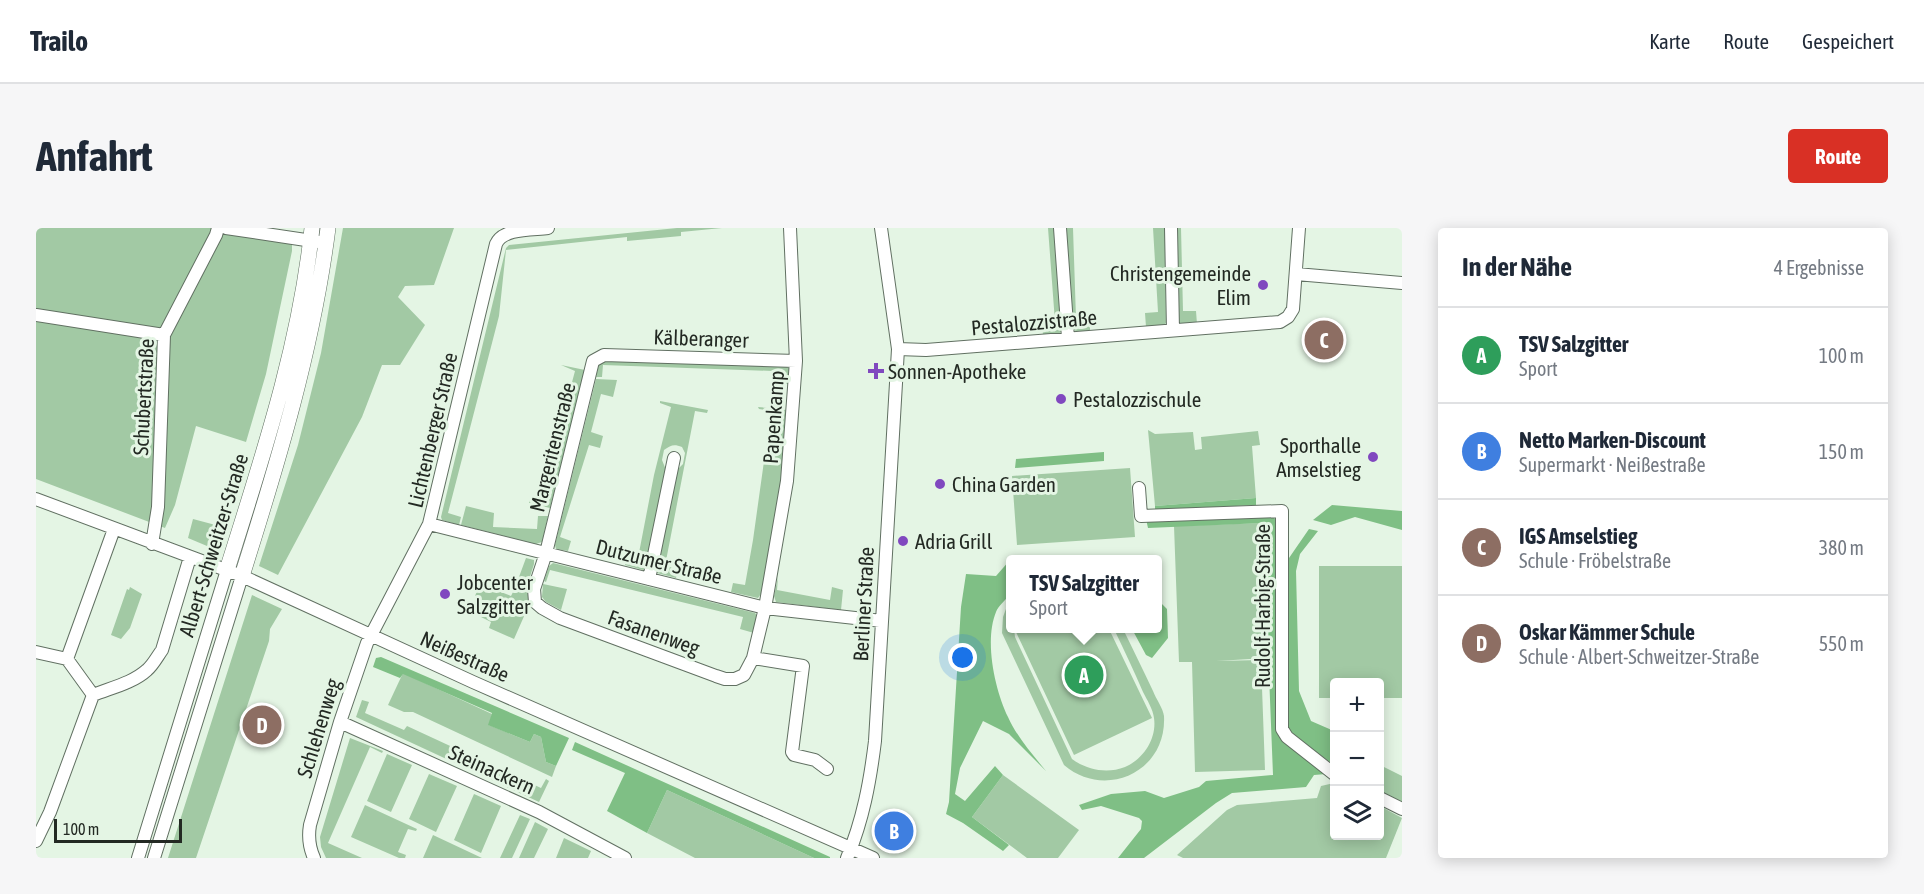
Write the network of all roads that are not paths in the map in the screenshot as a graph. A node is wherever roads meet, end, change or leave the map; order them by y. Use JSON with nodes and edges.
{"nodes":[{"id":1,"x":218,"y":228,"type":"edge"},
{"id":2,"x":226,"y":228,"type":"edge"},
{"id":3,"x":541,"y":228,"type":"edge"},
{"id":4,"x":548,"y":228,"type":"edge"},
{"id":5,"x":790,"y":228,"type":"edge"},
{"id":6,"x":881,"y":228,"type":"edge"},
{"id":7,"x":889,"y":228,"type":"edge"},
{"id":8,"x":1060,"y":228,"type":"edge"},
{"id":9,"x":1172,"y":228,"type":"edge"},
{"id":10,"x":1299,"y":228,"type":"edge"},
{"id":11,"x":319,"y":235,"type":"edge"},
{"id":12,"x":1296,"y":274,"type":"junction"},
{"id":13,"x":1402,"y":282,"type":"edge"},
{"id":14,"x":36,"y":315,"type":"edge"},
{"id":15,"x":1173,"y":330,"type":"junction"},
{"id":16,"x":164,"y":335,"type":"junction"},
{"id":17,"x":1068,"y":338,"type":"junction"},
{"id":18,"x":898,"y":349,"type":"junction"},
{"id":19,"x":604,"y":355,"type":"joint"},
{"id":20,"x":796,"y":361,"type":"junction"},
{"id":21,"x":674,"y":458,"type":"dead end"},
{"id":22,"x":1139,"y":488,"type":"dead end"},
{"id":23,"x":36,"y":500,"type":"edge"},
{"id":24,"x":429,"y":524,"type":"junction"},
{"id":25,"x":114,"y":529,"type":"junction"},
{"id":26,"x":152,"y":544,"type":"junction"},
{"id":27,"x":546,"y":553,"type":"junction"},
{"id":28,"x":190,"y":557,"type":"junction"},
{"id":29,"x":235,"y":573,"type":"junction"},
{"id":30,"x":649,"y":579,"type":"junction"},
{"id":31,"x":765,"y":608,"type":"junction"},
{"id":32,"x":882,"y":621,"type":"junction"},
{"id":33,"x":371,"y":634,"type":"junction"},
{"id":34,"x":36,"y":652,"type":"edge"},
{"id":35,"x":753,"y":658,"type":"junction"},
{"id":36,"x":67,"y":659,"type":"junction"},
{"id":37,"x":93,"y":695,"type":"junction"},
{"id":38,"x":340,"y":722,"type":"junction"},
{"id":39,"x":827,"y":769,"type":"dead end"},
{"id":40,"x":1330,"y":770,"type":"edge"},
{"id":41,"x":1384,"y":800,"type":"edge"},
{"id":42,"x":1402,"y":809,"type":"edge"},
{"id":43,"x":36,"y":841,"type":"edge"},
{"id":44,"x":849,"y":853,"type":"edge"},
{"id":45,"x":138,"y":858,"type":"edge"},
{"id":46,"x":154,"y":858,"type":"edge"},
{"id":47,"x":314,"y":858,"type":"edge"},
{"id":48,"x":625,"y":858,"type":"edge"},
{"id":49,"x":873,"y":858,"type":"edge"}],
"edges":[{"from":1,"to":16,"type":"street","name":"Schubertstraße"},
{"from":2,"to":11,"type":"street"},
{"from":3,"to":4,"type":"street"},
{"from":3,"to":24,"type":"street","name":"Lichtenberger Straße"},
{"from":5,"to":20,"type":"street","name":"Papenkamp"},
{"from":6,"to":18,"type":"street","name":"Berliner Straße"},
{"from":7,"to":18,"type":"street","name":"Berliner Straße"},
{"from":8,"to":17,"type":"street"},
{"from":9,"to":15,"type":"street"},
{"from":10,"to":12,"type":"street"},
{"from":11,"to":29,"type":"main road","name":"Albert-Schweitzer-Straße"},
{"from":12,"to":13,"type":"street"},
{"from":12,"to":15,"type":"street","name":"Pestalozzistraße"},
{"from":14,"to":16,"type":"street"},
{"from":15,"to":17,"type":"street","name":"Pestalozzistraße"},
{"from":16,"to":26,"type":"street","name":"Schubertstraße"},
{"from":17,"to":18,"type":"street","name":"Pestalozzistraße"},
{"from":18,"to":32,"type":"street","name":"Berliner Straße"},
{"from":19,"to":20,"type":"street","name":"Kälberanger"},
{"from":19,"to":27,"type":"street","name":"Margeritenstraße"},
{"from":20,"to":31,"type":"street","name":"Papenkamp"},
{"from":21,"to":30,"type":"street"},
{"from":22,"to":40,"type":"street","name":"Rudolf-Harbig-Straße"},
{"from":23,"to":25,"type":"street","name":"Neißestraße"},
{"from":24,"to":27,"type":"street","name":"Dutzumer Straße"},
{"from":24,"to":33,"type":"street","name":"Lichtenberger Straße"},
{"from":25,"to":26,"type":"street","name":"Neißestraße"},
{"from":25,"to":36,"type":"street"},
{"from":26,"to":28,"type":"street","name":"Neißestraße"},
{"from":27,"to":30,"type":"street","name":"Dutzumer Straße"},
{"from":27,"to":35,"type":"street","name":"Fasanenweg"},
{"from":28,"to":29,"type":"street","name":"Neißestraße"},
{"from":28,"to":37,"type":"street"},
{"from":29,"to":33,"type":"street","name":"Neißestraße"},
{"from":29,"to":45,"type":"street","name":"Albert-Schweitzer-Straße"},
{"from":29,"to":46,"type":"street","name":"Albert-Schweitzer-Straße"},
{"from":30,"to":31,"type":"street","name":"Dutzumer Straße"},
{"from":31,"to":32,"type":"street","name":"Dutzumer Straße"},
{"from":31,"to":35,"type":"street","name":"Fasanenweg"},
{"from":32,"to":44,"type":"street","name":"Berliner Straße"},
{"from":33,"to":38,"type":"street","name":"Schlehenweg"},
{"from":33,"to":44,"type":"street","name":"Neißestraße"},
{"from":34,"to":36,"type":"street"},
{"from":35,"to":39,"type":"street"},
{"from":36,"to":37,"type":"street"},
{"from":37,"to":43,"type":"street"},
{"from":38,"to":47,"type":"street","name":"Schlehenweg"},
{"from":38,"to":48,"type":"street","name":"Steinackern"},
{"from":41,"to":42,"type":"street"},
{"from":44,"to":49,"type":"street","name":"Neißestraße"}]}
